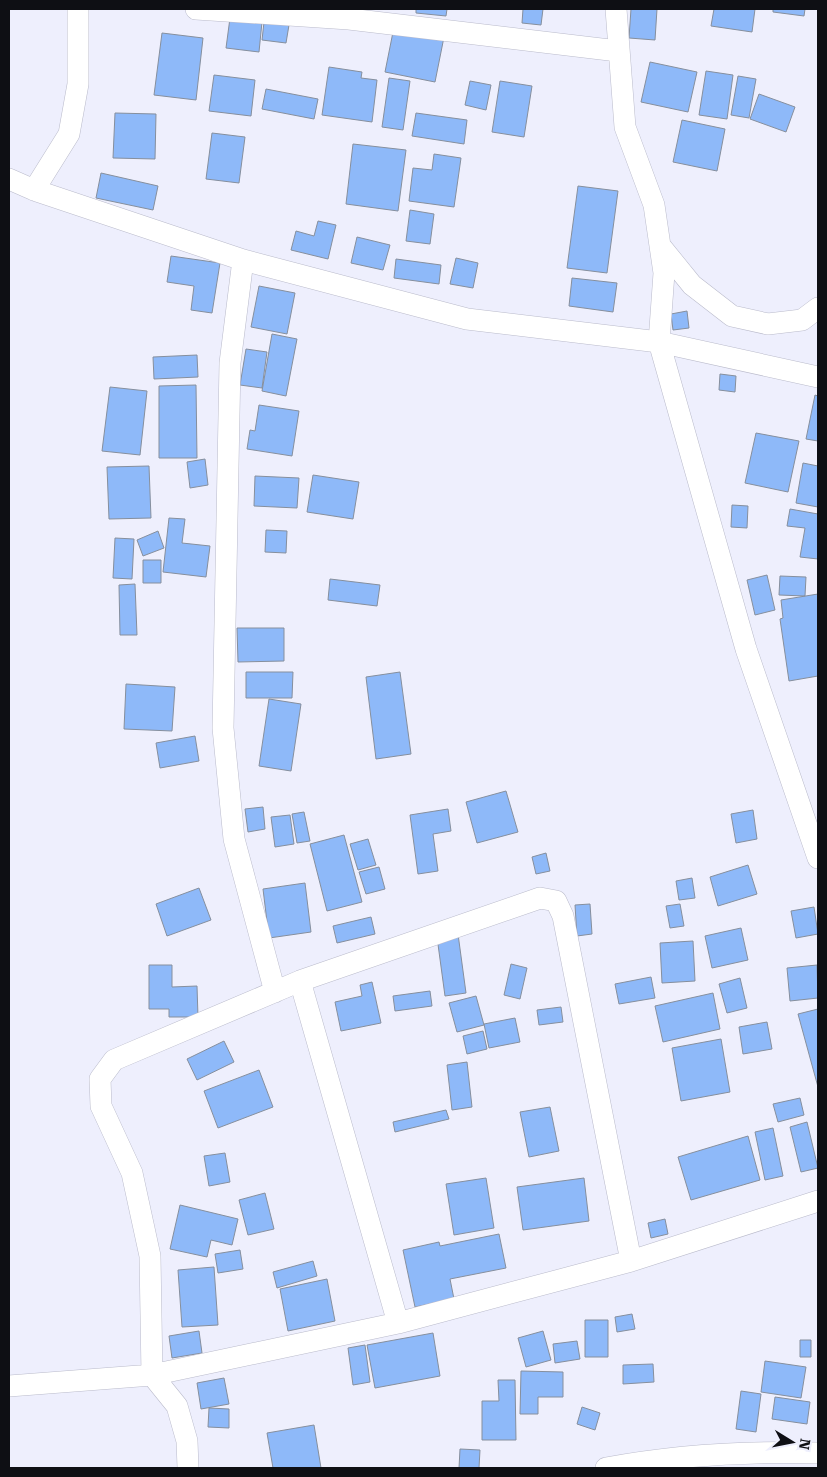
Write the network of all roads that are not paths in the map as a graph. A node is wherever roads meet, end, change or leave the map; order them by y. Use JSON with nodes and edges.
{"nodes":[{"id":1,"x":78,"y":9,"type":"edge"},
{"id":2,"x":196,"y":9,"type":"edge"},
{"id":3,"x":616,"y":9,"type":"edge"},
{"id":4,"x":618,"y":51,"type":"junction"},
{"id":5,"x":9,"y":179,"type":"edge"},
{"id":6,"x":34,"y":190,"type":"junction"},
{"id":7,"x":660,"y":246,"type":"junction"},
{"id":8,"x":243,"y":260,"type":"junction"},
{"id":9,"x":818,"y":308,"type":"edge"},
{"id":10,"x":659,"y":342,"type":"junction"},
{"id":11,"x":818,"y":378,"type":"edge"},
{"id":12,"x":818,"y":858,"type":"edge"},
{"id":13,"x":300,"y":981,"type":"junction"},
{"id":14,"x":275,"y":992,"type":"junction"},
{"id":15,"x":818,"y":1201,"type":"edge"},
{"id":16,"x":631,"y":1261,"type":"junction"},
{"id":17,"x":398,"y":1322,"type":"junction"},
{"id":18,"x":152,"y":1375,"type":"junction"},
{"id":19,"x":9,"y":1386,"type":"edge"},
{"id":20,"x":818,"y":1453,"type":"edge"},
{"id":21,"x":188,"y":1468,"type":"edge"},
{"id":22,"x":606,"y":1468,"type":"edge"}],
"edges":[{"from":1,"to":6,"type":"street"},
{"from":2,"to":4,"type":"street"},
{"from":3,"to":4,"type":"street"},
{"from":4,"to":7,"type":"street"},
{"from":5,"to":6,"type":"street"},
{"from":6,"to":8,"type":"street"},
{"from":7,"to":9,"type":"street"},
{"from":7,"to":10,"type":"street"},
{"from":8,"to":10,"type":"street"},
{"from":8,"to":14,"type":"street"},
{"from":10,"to":11,"type":"street"},
{"from":10,"to":12,"type":"street"},
{"from":13,"to":14,"type":"street"},
{"from":13,"to":16,"type":"street"},
{"from":13,"to":17,"type":"street"},
{"from":14,"to":18,"type":"street"},
{"from":15,"to":16,"type":"street"},
{"from":16,"to":17,"type":"street"},
{"from":17,"to":18,"type":"street"},
{"from":18,"to":19,"type":"street"},
{"from":18,"to":21,"type":"street"},
{"from":20,"to":22,"type":"street"}]}
